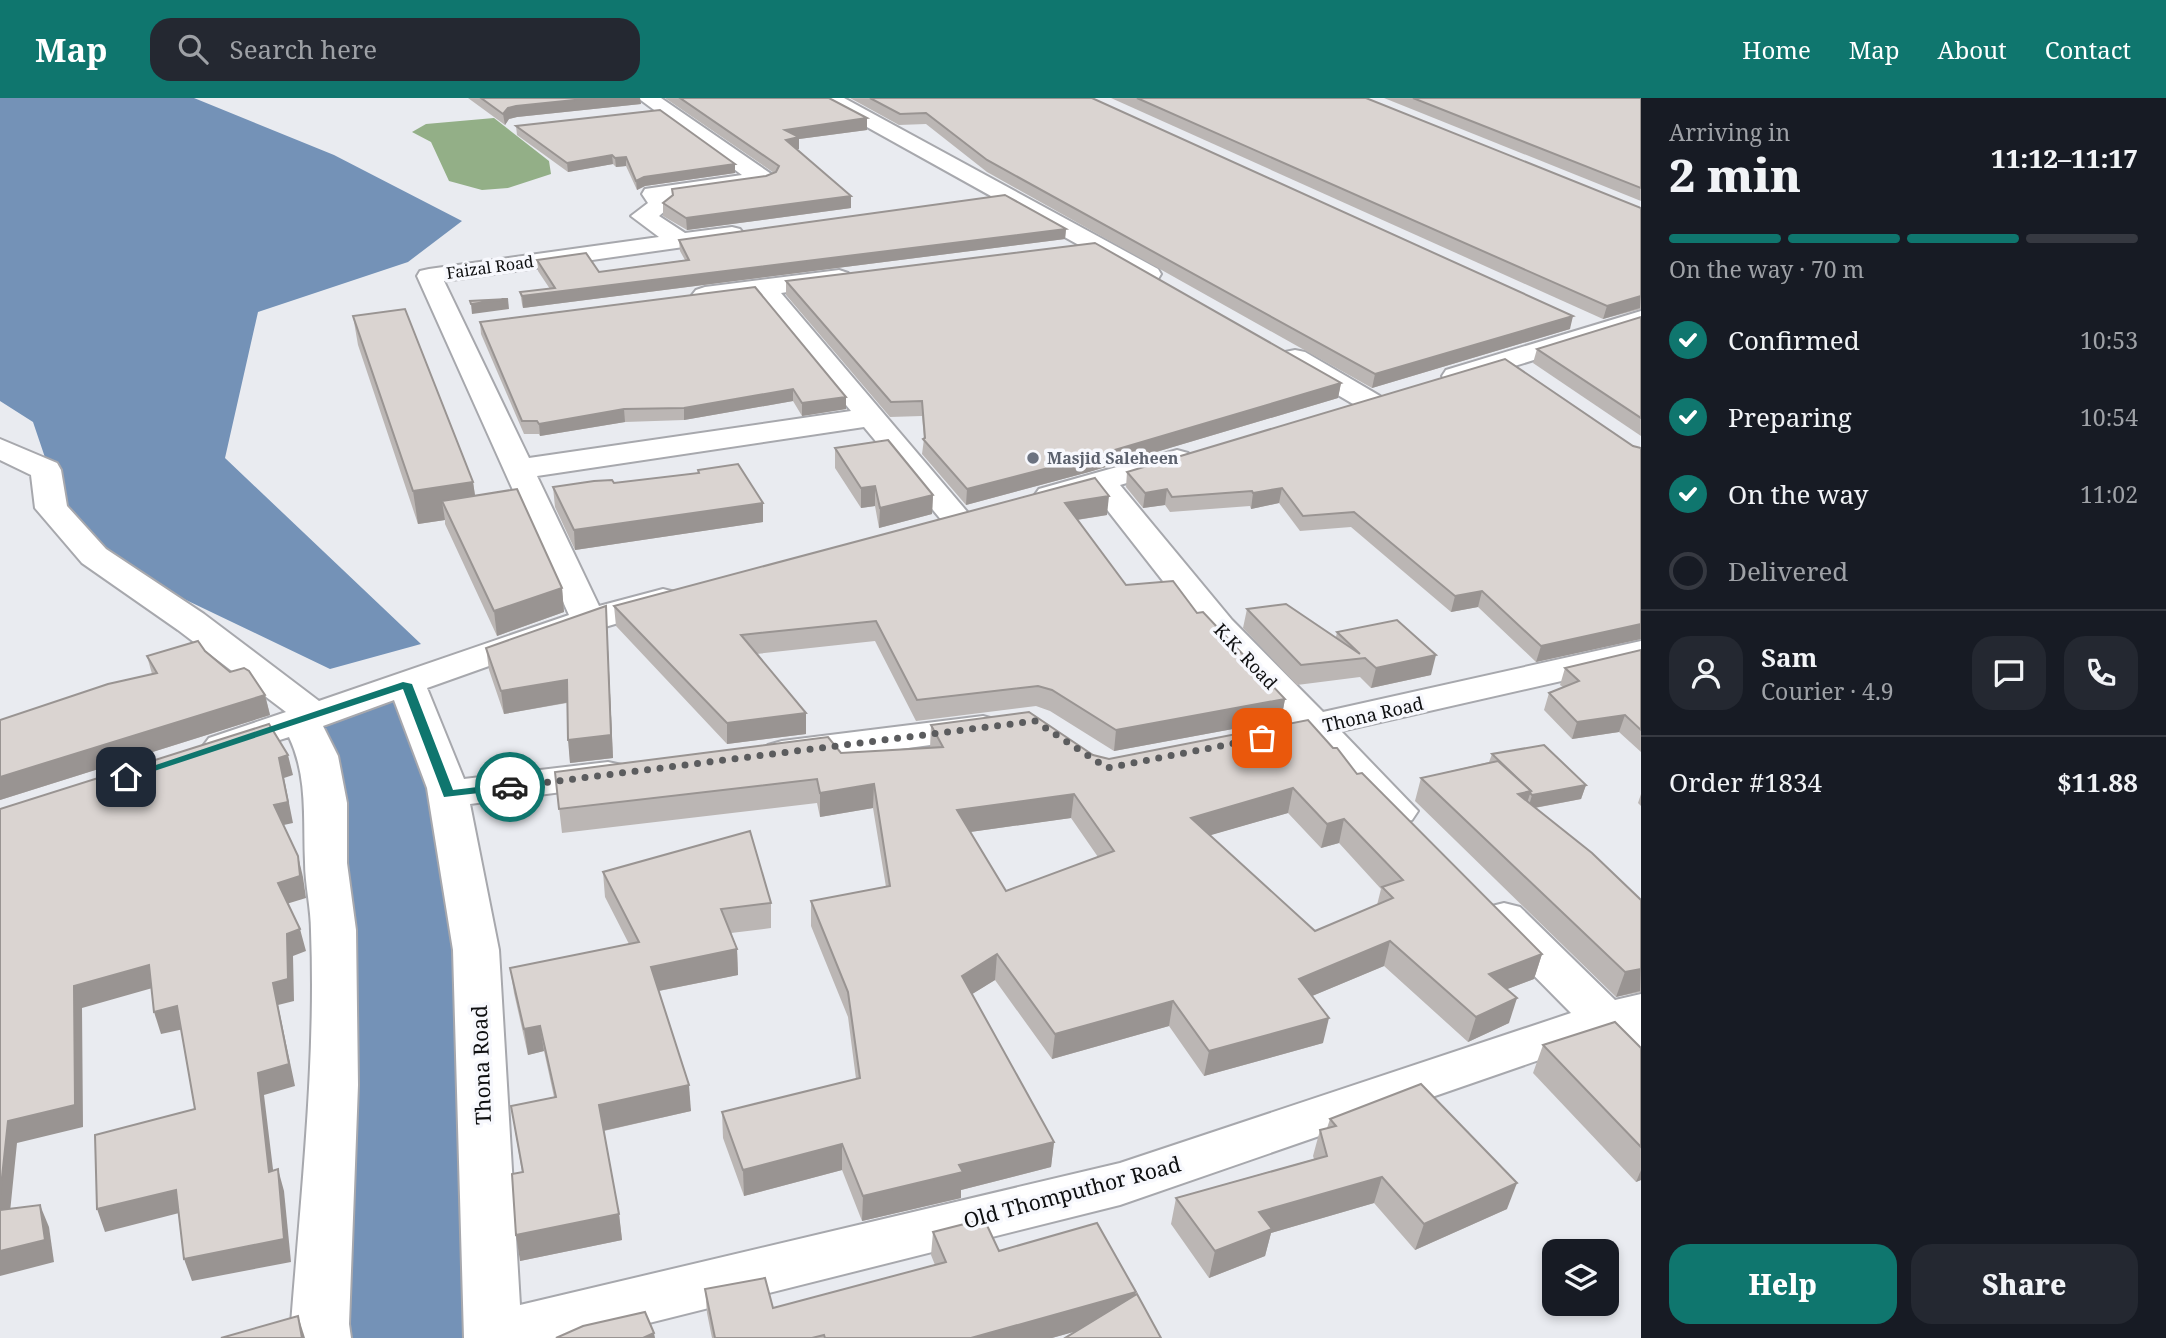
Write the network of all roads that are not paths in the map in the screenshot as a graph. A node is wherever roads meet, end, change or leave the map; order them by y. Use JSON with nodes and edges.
{"nodes":[{"id":1,"x":829,"y":98,"type":"edge"},
{"id":2,"x":650,"y":107,"type":"edge"},
{"id":3,"x":1009,"y":196,"type":"junction"},
{"id":4,"x":968,"y":201,"type":"edge"},
{"id":5,"x":763,"y":230,"type":"edge"},
{"id":6,"x":681,"y":241,"type":"junction"},
{"id":7,"x":1098,"y":245,"type":"junction"},
{"id":8,"x":1058,"y":250,"type":"edge"},
{"id":9,"x":857,"y":276,"type":"edge"},
{"id":10,"x":1169,"y":286,"type":"edge"},
{"id":11,"x":763,"y":288,"type":"junction"},
{"id":12,"x":683,"y":298,"type":"edge"},
{"id":13,"x":1641,"y":319,"type":"edge"},
{"id":14,"x":481,"y":324,"type":"edge"},
{"id":15,"x":455,"y":327,"type":"junction"},
{"id":16,"x":1276,"y":347,"type":"edge"},
{"id":17,"x":1506,"y":360,"type":"junction"},
{"id":18,"x":1432,"y":383,"type":"edge"},
{"id":19,"x":1539,"y":383,"type":"edge"},
{"id":20,"x":1332,"y":413,"type":"edge"},
{"id":21,"x":871,"y":417,"type":"junction"},
{"id":22,"x":0,"y":448,"type":"edge"},
{"id":23,"x":1204,"y":451,"type":"edge"},
{"id":24,"x":519,"y":469,"type":"junction"},
{"id":25,"x":1101,"y":482,"type":"junction"},
{"id":26,"x":1024,"y":503,"type":"edge"},
{"id":27,"x":959,"y":521,"type":"edge"},
{"id":28,"x":694,"y":591,"type":"edge"},
{"id":29,"x":588,"y":619,"type":"junction"},
{"id":30,"x":1641,"y":652,"type":"edge"},
{"id":31,"x":407,"y":684,"type":"junction"},
{"id":32,"x":308,"y":718,"type":"junction"},
{"id":33,"x":1021,"y":723,"type":"edge"},
{"id":34,"x":1313,"y":727,"type":"junction"},
{"id":35,"x":1236,"y":743,"type":"edge"},
{"id":36,"x":197,"y":754,"type":"edge"},
{"id":37,"x":748,"y":757,"type":"edge"},
{"id":38,"x":639,"y":770,"type":"edge"},
{"id":39,"x":449,"y":794,"type":"junction"},
{"id":40,"x":1420,"y":835,"type":"edge"},
{"id":41,"x":1479,"y":893,"type":"edge"},
{"id":42,"x":1629,"y":1028,"type":"edge"},
{"id":43,"x":322,"y":1338,"type":"edge"},
{"id":44,"x":492,"y":1338,"type":"edge"}],
"edges":[{"from":1,"to":3,"type":"street"},
{"from":2,"to":6,"type":"street"},
{"from":3,"to":4,"type":"street"},
{"from":3,"to":7,"type":"street"},
{"from":5,"to":6,"type":"street","name":"Faizal Road"},
{"from":6,"to":15,"type":"street","name":"Faizal Road"},
{"from":7,"to":8,"type":"street"},
{"from":7,"to":10,"type":"street"},
{"from":9,"to":11,"type":"street"},
{"from":11,"to":12,"type":"street"},
{"from":11,"to":21,"type":"street"},
{"from":13,"to":17,"type":"street"},
{"from":14,"to":15,"type":"street"},
{"from":15,"to":24,"type":"street","name":"Faizal Road"},
{"from":16,"to":20,"type":"street"},
{"from":17,"to":18,"type":"street"},
{"from":17,"to":19,"type":"street"},
{"from":21,"to":24,"type":"street"},
{"from":21,"to":27,"type":"street"},
{"from":22,"to":32,"type":"street"},
{"from":23,"to":25,"type":"street"},
{"from":24,"to":29,"type":"street","name":"Faizal Road"},
{"from":25,"to":26,"type":"street"},
{"from":25,"to":34,"type":"street","name":"K.K. Road"},
{"from":28,"to":29,"type":"street"},
{"from":29,"to":31,"type":"street"},
{"from":30,"to":34,"type":"street","name":"Thona Road"},
{"from":31,"to":32,"type":"street"},
{"from":31,"to":39,"type":"street","name":"Thona Road"},
{"from":32,"to":36,"type":"street"},
{"from":32,"to":43,"type":"street"},
{"from":33,"to":37,"type":"street"},
{"from":34,"to":35,"type":"street","name":"Thona Road"},
{"from":34,"to":40,"type":"street","name":"K.K. Road"},
{"from":38,"to":39,"type":"street"},
{"from":39,"to":44,"type":"street","name":"Thona Road"},
{"from":41,"to":42,"type":"street"},
{"from":42,"to":44,"type":"street","name":"Old Thomputhor Road"}]}
